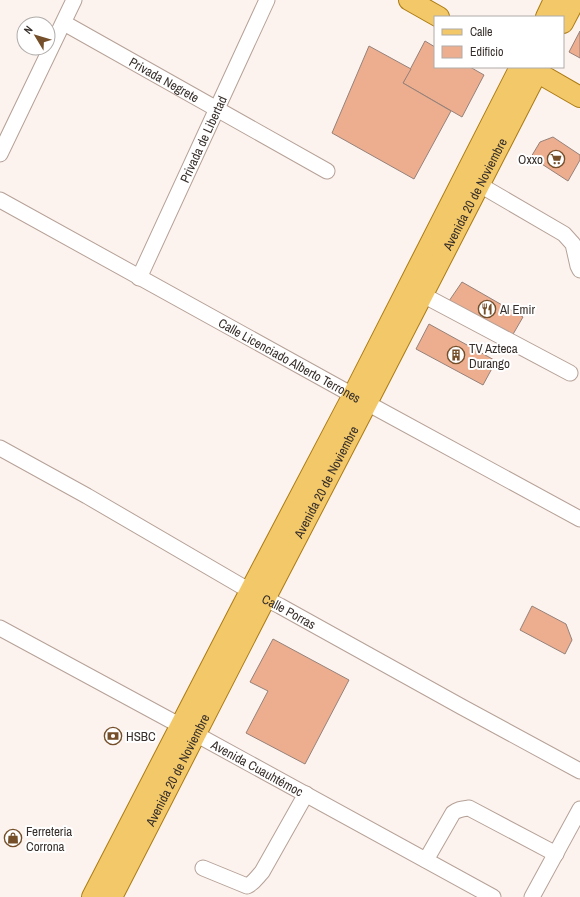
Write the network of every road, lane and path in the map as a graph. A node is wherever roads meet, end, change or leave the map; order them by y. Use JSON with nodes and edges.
{"nodes":[{"id":1,"x":74,"y":0,"type":"edge"},
{"id":2,"x":267,"y":0,"type":"edge"},
{"id":3,"x":409,"y":0,"type":"edge"},
{"id":4,"x":554,"y":0,"type":"edge"},
{"id":5,"x":575,"y":0,"type":"edge"},
{"id":6,"x":437,"y":16,"type":"edge"},
{"id":7,"x":546,"y":16,"type":"edge"},
{"id":8,"x":564,"y":21,"type":"edge"},
{"id":9,"x":64,"y":23,"type":"junction"},
{"id":10,"x":531,"y":68,"type":"edge"},
{"id":11,"x":580,"y":97,"type":"edge"},
{"id":12,"x":217,"y":109,"type":"junction"},
{"id":13,"x":0,"y":154,"type":"edge"},
{"id":14,"x":327,"y":171,"type":"dead end"},
{"id":15,"x":480,"y":185,"type":"junction"},
{"id":16,"x":0,"y":200,"type":"edge"},
{"id":17,"x":580,"y":270,"type":"edge"},
{"id":18,"x":139,"y":278,"type":"junction"},
{"id":19,"x":423,"y":295,"type":"junction"},
{"id":20,"x":570,"y":373,"type":"dead end"},
{"id":21,"x":360,"y":399,"type":"junction"},
{"id":22,"x":0,"y":448,"type":"edge"},
{"id":23,"x":580,"y":519,"type":"edge"},
{"id":24,"x":257,"y":595,"type":"junction"},
{"id":25,"x":0,"y":628,"type":"edge"},
{"id":26,"x":188,"y":730,"type":"junction"},
{"id":27,"x":580,"y":771,"type":"edge"},
{"id":28,"x":306,"y":794,"type":"junction"},
{"id":29,"x":580,"y":809,"type":"edge"},
{"id":30,"x":556,"y":854,"type":"junction"},
{"id":31,"x":426,"y":860,"type":"junction"},
{"id":32,"x":203,"y":868,"type":"dead end"},
{"id":33,"x":92,"y":897,"type":"edge"},
{"id":34,"x":112,"y":897,"type":"edge"},
{"id":35,"x":493,"y":897,"type":"edge"},
{"id":36,"x":532,"y":897,"type":"edge"}],
"edges":[{"from":1,"to":9,"type":"street"},
{"from":2,"to":12,"type":"street","name":"Privada de Libertad"},
{"from":3,"to":6,"type":"main road"},
{"from":4,"to":7,"type":"main road"},
{"from":5,"to":8,"type":"main road"},
{"from":9,"to":12,"type":"street","name":"Privada Negrete"},
{"from":9,"to":13,"type":"street"},
{"from":10,"to":11,"type":"main road"},
{"from":10,"to":15,"type":"main road","name":"Avenida 20 de Noviembre"},
{"from":10,"to":21,"type":"main road","name":"Avenida 20 de Noviembre"},
{"from":12,"to":14,"type":"street","name":"Privada Negrete"},
{"from":12,"to":18,"type":"street","name":"Privada de Libertad"},
{"from":15,"to":17,"type":"street"},
{"from":15,"to":19,"type":"main road","name":"Avenida 20 de Noviembre"},
{"from":16,"to":18,"type":"street","name":"Calle Licenciado Alberto Terrones"},
{"from":18,"to":21,"type":"street","name":"Calle Licenciado Alberto Terrones"},
{"from":19,"to":20,"type":"street"},
{"from":19,"to":21,"type":"main road","name":"Avenida 20 de Noviembre"},
{"from":21,"to":23,"type":"street","name":"Calle Licenciado Alberto Terrones"},
{"from":21,"to":24,"type":"main road","name":"Avenida 20 de Noviembre"},
{"from":22,"to":24,"type":"street","name":"Calle Porras"},
{"from":24,"to":26,"type":"main road","name":"Avenida 20 de Noviembre"},
{"from":24,"to":27,"type":"street","name":"Calle Porras"},
{"from":25,"to":26,"type":"street","name":"Avenida Cuauhtémoc"},
{"from":26,"to":28,"type":"street","name":"Avenida Cuauhtémoc"},
{"from":26,"to":33,"type":"main road","name":"Avenida 20 de Noviembre"},
{"from":26,"to":34,"type":"main road","name":"Avenida 20 de Noviembre"},
{"from":28,"to":31,"type":"street","name":"Avenida Cuauhtémoc"},
{"from":28,"to":32,"type":"street"},
{"from":29,"to":30,"type":"street"},
{"from":30,"to":31,"type":"street"},
{"from":30,"to":36,"type":"street"},
{"from":31,"to":35,"type":"street","name":"Avenida Cuauhtémoc"}]}
